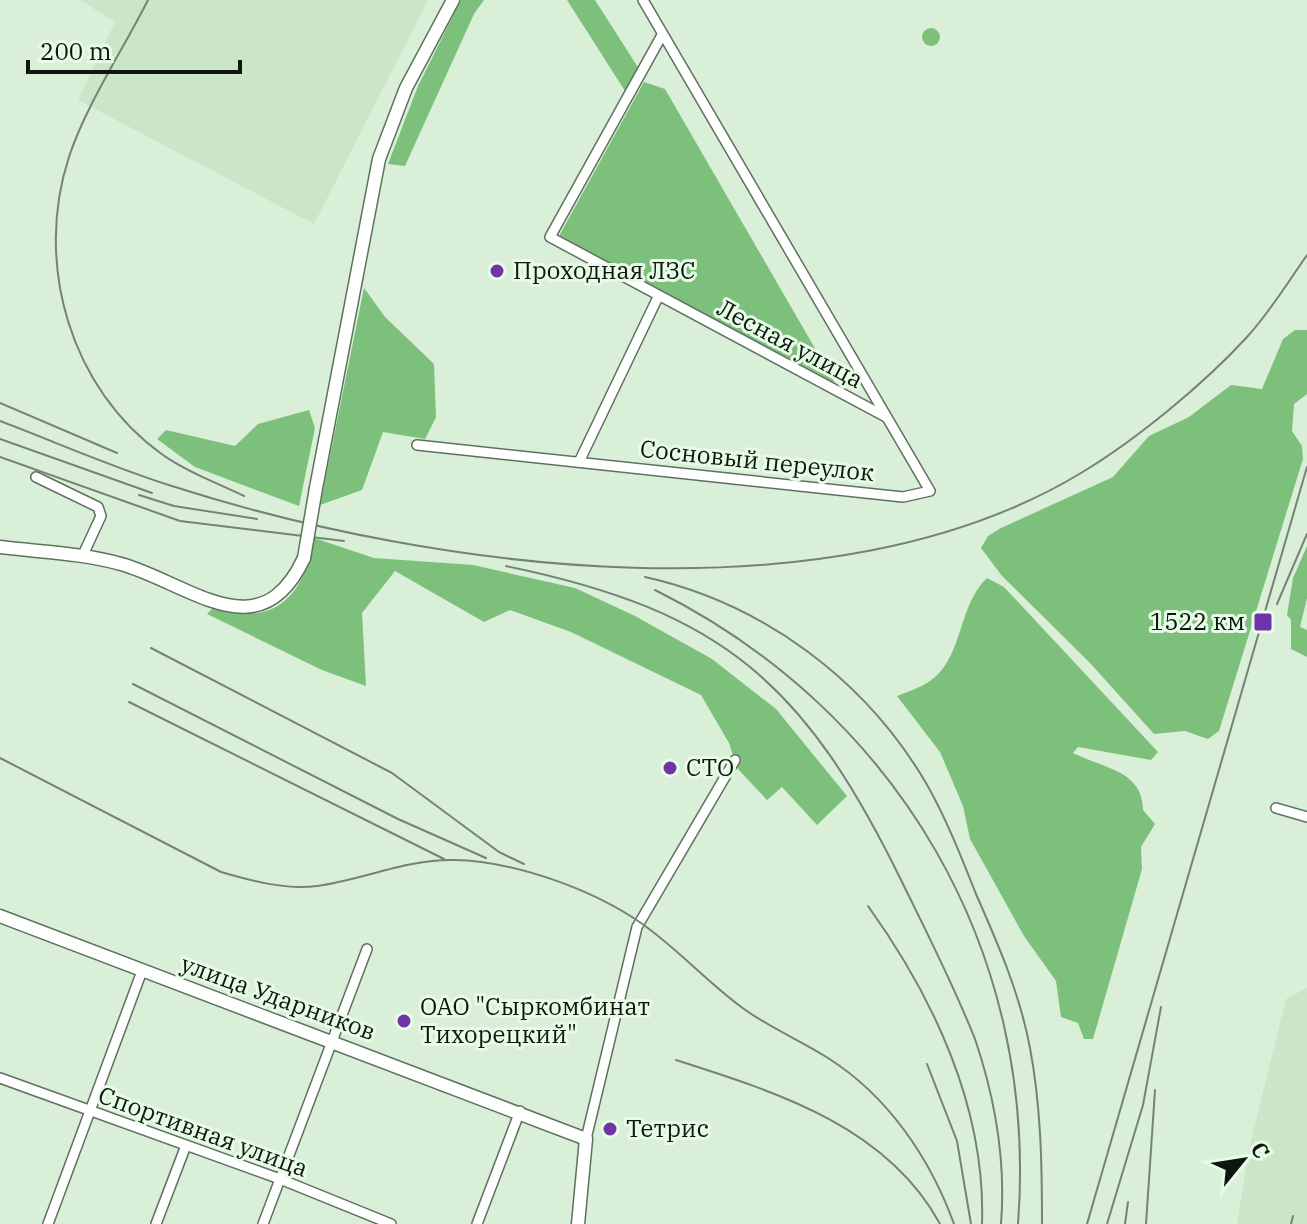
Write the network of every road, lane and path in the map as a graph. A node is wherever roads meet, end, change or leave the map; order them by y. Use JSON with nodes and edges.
{"nodes":[{"id":1,"x":453,"y":0,"type":"edge"},
{"id":2,"x":643,"y":0,"type":"edge"},
{"id":3,"x":662,"y":35,"type":"junction"},
{"id":4,"x":658,"y":297,"type":"junction"},
{"id":5,"x":886,"y":417,"type":"junction"},
{"id":6,"x":417,"y":445,"type":"dead end"},
{"id":7,"x":579,"y":462,"type":"junction"},
{"id":8,"x":36,"y":477,"type":"dead end"},
{"id":9,"x":0,"y":547,"type":"edge"},
{"id":10,"x":82,"y":557,"type":"junction"},
{"id":11,"x":735,"y":760,"type":"dead end"},
{"id":12,"x":1276,"y":808,"type":"dead end"},
{"id":13,"x":1307,"y":817,"type":"edge"},
{"id":14,"x":0,"y":916,"type":"edge"},
{"id":15,"x":367,"y":949,"type":"dead end"},
{"id":16,"x":142,"y":971,"type":"junction"},
{"id":17,"x":330,"y":1040,"type":"junction"},
{"id":18,"x":0,"y":1078,"type":"edge"},
{"id":19,"x":520,"y":1111,"type":"junction"},
{"id":20,"x":89,"y":1112,"type":"junction"},
{"id":21,"x":586,"y":1139,"type":"junction"},
{"id":22,"x":185,"y":1148,"type":"junction"},
{"id":23,"x":280,"y":1179,"type":"junction"},
{"id":24,"x":373,"y":1221,"type":"edge"},
{"id":25,"x":48,"y":1224,"type":"edge"},
{"id":26,"x":156,"y":1224,"type":"edge"},
{"id":27,"x":263,"y":1224,"type":"edge"},
{"id":28,"x":391,"y":1224,"type":"edge"},
{"id":29,"x":477,"y":1224,"type":"edge"},
{"id":30,"x":578,"y":1224,"type":"edge"}],
"edges":[{"from":1,"to":10,"type":"main road","bridge":true},
{"from":2,"to":3,"type":"street"},
{"from":3,"to":4,"type":"street","name":"Лесная улица"},
{"from":3,"to":5,"type":"street"},
{"from":4,"to":5,"type":"street","name":"Лесная улица"},
{"from":4,"to":7,"type":"street"},
{"from":5,"to":7,"type":"street","name":"Сосновый переулок"},
{"from":6,"to":7,"type":"street","name":"Сосновый переулок"},
{"from":8,"to":10,"type":"street"},
{"from":9,"to":10,"type":"main road"},
{"from":11,"to":21,"type":"street"},
{"from":12,"to":13,"type":"street"},
{"from":14,"to":16,"type":"main road","name":"улица Ударников"},
{"from":15,"to":17,"type":"street"},
{"from":16,"to":17,"type":"main road","name":"улица Ударников"},
{"from":16,"to":20,"type":"street"},
{"from":17,"to":19,"type":"main road","name":"улица Ударников"},
{"from":17,"to":23,"type":"street"},
{"from":18,"to":20,"type":"street","name":"Спортивная улица"},
{"from":19,"to":21,"type":"main road","name":"улица Ударников"},
{"from":19,"to":29,"type":"street"},
{"from":20,"to":22,"type":"street","name":"Спортивная улица"},
{"from":20,"to":25,"type":"street"},
{"from":21,"to":30,"type":"main road"},
{"from":22,"to":23,"type":"street","name":"Спортивная улица"},
{"from":22,"to":26,"type":"street"},
{"from":23,"to":24,"type":"street","name":"Спортивная улица"},
{"from":23,"to":27,"type":"street"},
{"from":24,"to":28,"type":"street","name":"Спортивная улица"}]}
